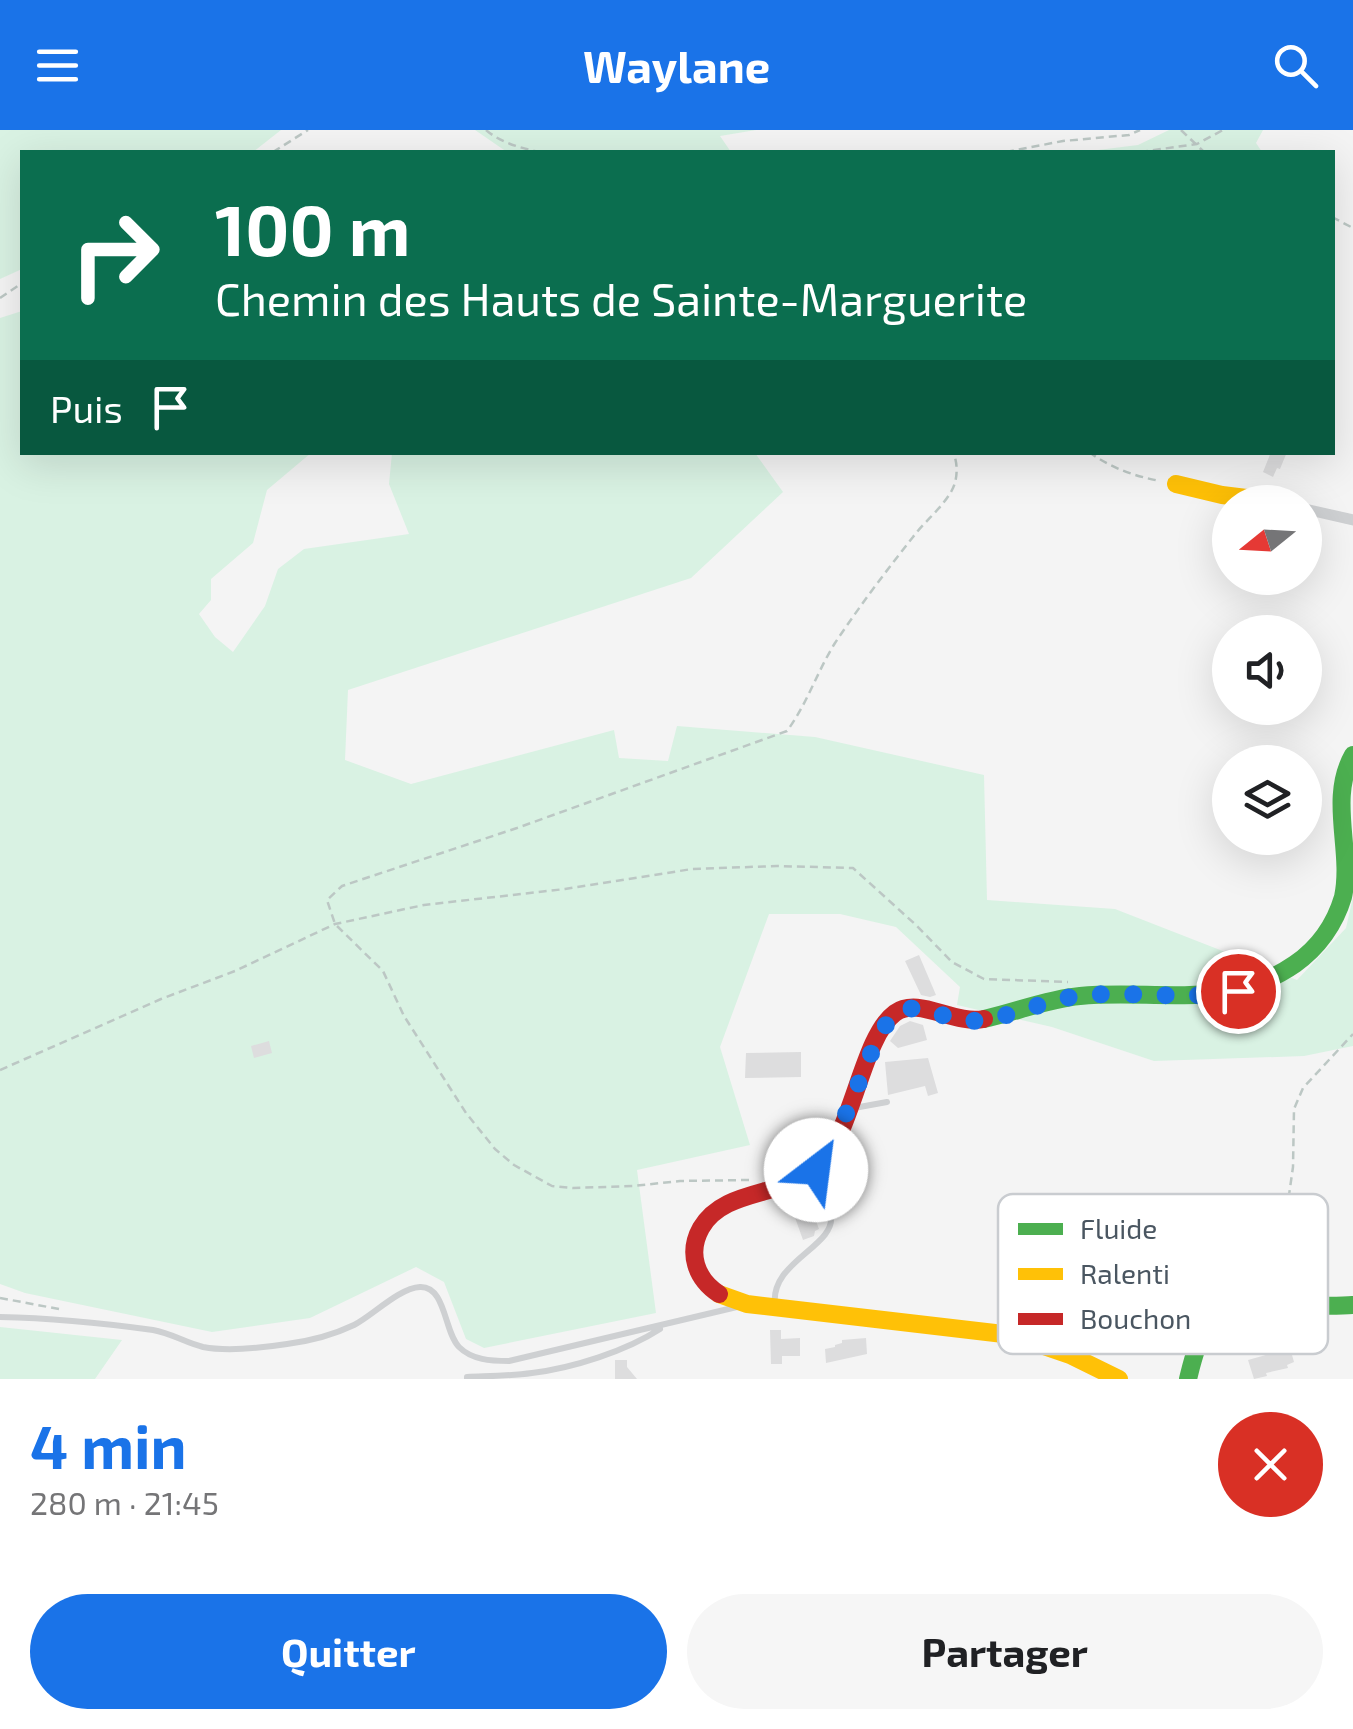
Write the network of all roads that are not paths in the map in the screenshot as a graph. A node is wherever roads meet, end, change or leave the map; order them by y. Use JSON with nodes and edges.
{"nodes":[{"id":1,"x":1176,"y":484,"type":"road end"},
{"id":2,"x":1212,"y":493,"type":"edge"},
{"id":3,"x":1322,"y":514,"type":"edge"},
{"id":4,"x":1353,"y":520,"type":"edge"},
{"id":5,"x":1353,"y":756,"type":"edge"},
{"id":6,"x":886,"y":1102,"type":"dead end"},
{"id":7,"x":848,"y":1109,"type":"junction"},
{"id":8,"x":824,"y":1201,"type":"dead end"},
{"id":9,"x":746,"y":1304,"type":"junction"},
{"id":10,"x":1328,"y":1305,"type":"edge"},
{"id":11,"x":1353,"y":1305,"type":"edge"},
{"id":12,"x":775,"y":1307,"type":"junction"},
{"id":13,"x":0,"y":1317,"type":"edge"},
{"id":14,"x":666,"y":1325,"type":"junction"},
{"id":15,"x":998,"y":1333,"type":"edge"},
{"id":16,"x":1070,"y":1354,"type":"edge"},
{"id":17,"x":1195,"y":1354,"type":"edge"},
{"id":18,"x":467,"y":1379,"type":"edge"},
{"id":19,"x":1119,"y":1379,"type":"edge"},
{"id":20,"x":1188,"y":1379,"type":"edge"}],
"edges":[{"from":1,"to":2,"type":"street"},
{"from":3,"to":4,"type":"street"},
{"from":5,"to":7,"type":"street"},
{"from":6,"to":7,"type":"lane"},
{"from":7,"to":9,"type":"street"},
{"from":8,"to":12,"type":"lane"},
{"from":9,"to":12,"type":"street"},
{"from":9,"to":14,"type":"lane"},
{"from":10,"to":11,"type":"street"},
{"from":12,"to":15,"type":"street"},
{"from":13,"to":14,"type":"lane"},
{"from":14,"to":18,"type":"lane"},
{"from":16,"to":19,"type":"street"},
{"from":17,"to":20,"type":"street"}]}
